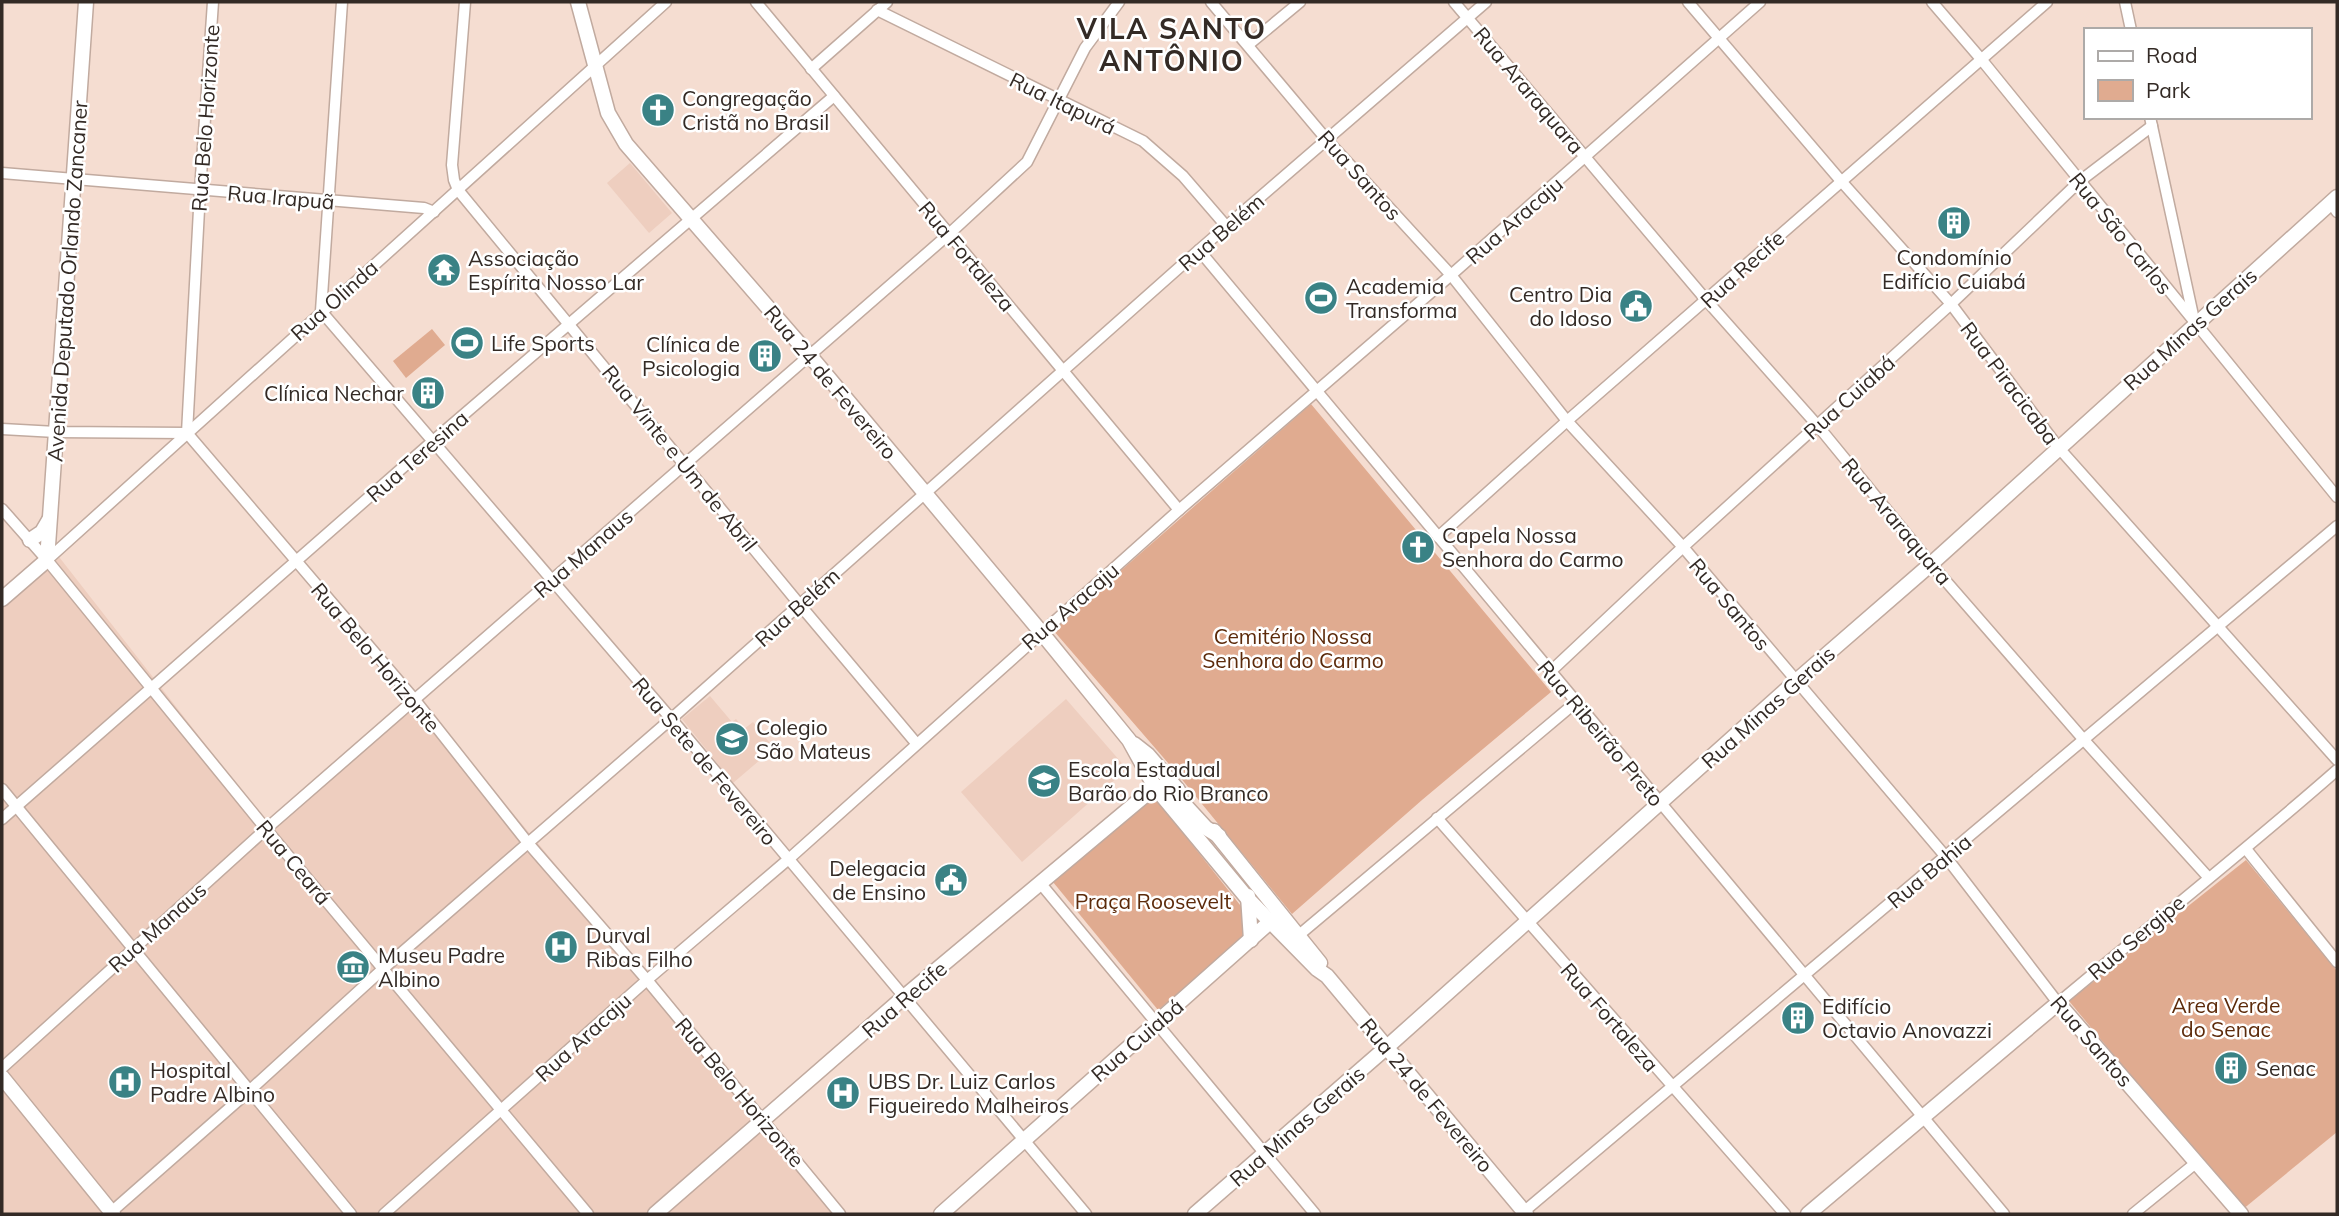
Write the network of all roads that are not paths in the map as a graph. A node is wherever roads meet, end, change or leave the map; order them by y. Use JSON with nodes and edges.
{"nodes":[{"id":1,"x":86,"y":2,"type":"edge"},
{"id":2,"x":214,"y":2,"type":"edge"},
{"id":3,"x":342,"y":2,"type":"edge"},
{"id":4,"x":466,"y":2,"type":"edge"},
{"id":5,"x":578,"y":2,"type":"edge"},
{"id":6,"x":666,"y":2,"type":"edge"},
{"id":7,"x":756,"y":2,"type":"edge"},
{"id":8,"x":887,"y":2,"type":"edge"},
{"id":9,"x":1119,"y":2,"type":"edge"},
{"id":10,"x":1211,"y":2,"type":"edge"},
{"id":11,"x":1300,"y":2,"type":"edge"},
{"id":12,"x":1454,"y":2,"type":"edge"},
{"id":13,"x":1486,"y":2,"type":"edge"},
{"id":14,"x":1688,"y":2,"type":"edge"},
{"id":15,"x":1760,"y":2,"type":"edge"},
{"id":16,"x":1932,"y":2,"type":"edge"},
{"id":17,"x":2047,"y":2,"type":"edge"},
{"id":18,"x":2125,"y":2,"type":"edge"},
{"id":19,"x":877,"y":10,"type":"junction"},
{"id":20,"x":1468,"y":18,"type":"junction"},
{"id":21,"x":2131,"y":28,"type":"edge"},
{"id":22,"x":1719,"y":38,"type":"junction"},
{"id":23,"x":1248,"y":45,"type":"junction"},
{"id":24,"x":1982,"y":59,"type":"junction"},
{"id":25,"x":594,"y":66,"type":"junction"},
{"id":26,"x":811,"y":69,"type":"junction"},
{"id":27,"x":834,"y":96,"type":"junction"},
{"id":28,"x":1059,"y":101,"type":"junction"},
{"id":29,"x":2151,"y":122,"type":"edge"},
{"id":30,"x":1328,"y":140,"type":"junction"},
{"id":31,"x":1586,"y":157,"type":"junction"},
{"id":32,"x":2,"y":173,"type":"edge"},
{"id":33,"x":74,"y":179,"type":"junction"},
{"id":34,"x":1841,"y":181,"type":"junction"},
{"id":35,"x":2080,"y":181,"type":"junction"},
{"id":36,"x":458,"y":190,"type":"junction"},
{"id":37,"x":200,"y":191,"type":"junction"},
{"id":38,"x":328,"y":202,"type":"junction"},
{"id":39,"x":2335,"y":204,"type":"edge"},
{"id":40,"x":433,"y":212,"type":"junction"},
{"id":41,"x":692,"y":219,"type":"junction"},
{"id":42,"x":1227,"y":227,"type":"junction"},
{"id":43,"x":949,"y":234,"type":"junction"},
{"id":44,"x":1199,"y":250,"type":"junction"},
{"id":45,"x":1451,"y":275,"type":"junction"},
{"id":46,"x":1707,"y":301,"type":"junction"},
{"id":47,"x":1951,"y":304,"type":"junction"},
{"id":48,"x":321,"y":311,"type":"junction"},
{"id":49,"x":570,"y":323,"type":"junction"},
{"id":50,"x":2195,"y":324,"type":"junction"},
{"id":51,"x":810,"y":356,"type":"junction"},
{"id":52,"x":1064,"y":371,"type":"junction"},
{"id":53,"x":1316,"y":392,"type":"junction"},
{"id":54,"x":1567,"y":421,"type":"junction"},
{"id":55,"x":1818,"y":426,"type":"junction"},
{"id":56,"x":2,"y":429,"type":"edge"},
{"id":57,"x":56,"y":432,"type":"junction"},
{"id":58,"x":187,"y":433,"type":"junction"},
{"id":59,"x":433,"y":441,"type":"junction"},
{"id":60,"x":2058,"y":447,"type":"junction"},
{"id":61,"x":685,"y":464,"type":"junction"},
{"id":62,"x":923,"y":493,"type":"junction"},
{"id":63,"x":2337,"y":496,"type":"edge"},
{"id":64,"x":2,"y":509,"type":"edge"},
{"id":65,"x":1179,"y":510,"type":"junction"},
{"id":66,"x":50,"y":519,"type":"junction"},
{"id":67,"x":2337,"y":526,"type":"edge"},
{"id":68,"x":1438,"y":537,"type":"junction"},
{"id":69,"x":30,"y":540,"type":"junction"},
{"id":70,"x":1683,"y":547,"type":"junction"},
{"id":71,"x":47,"y":560,"type":"junction"},
{"id":72,"x":296,"y":563,"type":"junction"},
{"id":73,"x":1931,"y":564,"type":"junction"},
{"id":74,"x":551,"y":582,"type":"junction"},
{"id":75,"x":2,"y":599,"type":"edge"},
{"id":76,"x":800,"y":605,"type":"junction"},
{"id":77,"x":2216,"y":626,"type":"junction"},
{"id":78,"x":1041,"y":632,"type":"junction"},
{"id":79,"x":1550,"y":672,"type":"junction"},
{"id":80,"x":1795,"y":682,"type":"junction"},
{"id":81,"x":150,"y":687,"type":"junction"},
{"id":82,"x":415,"y":700,"type":"junction"},
{"id":83,"x":1575,"y":703,"type":"junction"},
{"id":84,"x":671,"y":719,"type":"junction"},
{"id":85,"x":1129,"y":740,"type":"junction"},
{"id":86,"x":2084,"y":740,"type":"junction"},
{"id":87,"x":916,"y":743,"type":"junction"},
{"id":88,"x":2337,"y":760,"type":"edge"},
{"id":89,"x":2337,"y":770,"type":"edge"},
{"id":90,"x":1155,"y":787,"type":"junction"},
{"id":91,"x":2,"y":789,"type":"edge"},
{"id":92,"x":1660,"y":804,"type":"junction"},
{"id":93,"x":16,"y":806,"type":"junction"},
{"id":94,"x":1437,"y":818,"type":"junction"},
{"id":95,"x":2,"y":819,"type":"edge"},
{"id":96,"x":266,"y":829,"type":"junction"},
{"id":97,"x":1219,"y":836,"type":"junction"},
{"id":98,"x":528,"y":843,"type":"junction"},
{"id":99,"x":2246,"y":849,"type":"junction"},
{"id":100,"x":1946,"y":857,"type":"junction"},
{"id":101,"x":788,"y":859,"type":"junction"},
{"id":102,"x":1247,"y":871,"type":"junction"},
{"id":103,"x":2208,"y":877,"type":"junction"},
{"id":104,"x":1041,"y":884,"type":"junction"},
{"id":105,"x":1248,"y":899,"type":"junction"},
{"id":106,"x":1526,"y":921,"type":"junction"},
{"id":107,"x":1275,"y":926,"type":"junction"},
{"id":108,"x":1299,"y":935,"type":"junction"},
{"id":109,"x":1251,"y":940,"type":"junction"},
{"id":110,"x":133,"y":949,"type":"junction"},
{"id":111,"x":2337,"y":962,"type":"edge"},
{"id":112,"x":384,"y":968,"type":"junction"},
{"id":113,"x":1804,"y":975,"type":"junction"},
{"id":114,"x":1327,"y":976,"type":"junction"},
{"id":115,"x":647,"y":980,"type":"junction"},
{"id":116,"x":904,"y":998,"type":"junction"},
{"id":117,"x":2059,"y":1003,"type":"junction"},
{"id":118,"x":1156,"y":1023,"type":"junction"},
{"id":119,"x":1387,"y":1047,"type":"junction"},
{"id":120,"x":2,"y":1068,"type":"edge"},
{"id":121,"x":2,"y":1077,"type":"edge"},
{"id":122,"x":1671,"y":1087,"type":"junction"},
{"id":123,"x":249,"y":1091,"type":"junction"},
{"id":124,"x":502,"y":1111,"type":"junction"},
{"id":125,"x":1924,"y":1116,"type":"junction"},
{"id":126,"x":765,"y":1121,"type":"junction"},
{"id":127,"x":1023,"y":1139,"type":"junction"},
{"id":128,"x":1264,"y":1154,"type":"junction"},
{"id":129,"x":2197,"y":1162,"type":"junction"},
{"id":130,"x":1523,"y":1213,"type":"edge"},
{"id":131,"x":111,"y":1214,"type":"edge"},
{"id":132,"x":351,"y":1214,"type":"edge"},
{"id":133,"x":384,"y":1214,"type":"edge"},
{"id":134,"x":588,"y":1214,"type":"edge"},
{"id":135,"x":656,"y":1214,"type":"edge"},
{"id":136,"x":840,"y":1214,"type":"edge"},
{"id":137,"x":941,"y":1214,"type":"edge"},
{"id":138,"x":1086,"y":1214,"type":"edge"},
{"id":139,"x":1195,"y":1214,"type":"edge"},
{"id":140,"x":1315,"y":1214,"type":"edge"},
{"id":141,"x":1785,"y":1214,"type":"edge"},
{"id":142,"x":1808,"y":1214,"type":"edge"},
{"id":143,"x":2004,"y":1214,"type":"edge"},
{"id":144,"x":2133,"y":1214,"type":"edge"},
{"id":145,"x":2241,"y":1214,"type":"edge"}],
"edges":[{"from":1,"to":33,"type":"main road","name":"Avenida Deputado Orlando Zancaner"},
{"from":2,"to":37,"type":"street","name":"Rua Belo Horizonte"},
{"from":3,"to":38,"type":"street"},
{"from":4,"to":36,"type":"street"},
{"from":5,"to":25,"type":"main road","name":"Rua 24 de Fevereiro"},
{"from":6,"to":25,"type":"street","name":"Rua Olinda"},
{"from":7,"to":26,"type":"street","name":"Rua Fortaleza"},
{"from":8,"to":19,"type":"street"},
{"from":9,"to":28,"type":"street","name":"Rua Manaus"},
{"from":10,"to":23,"type":"street","name":"Rua Santos"},
{"from":11,"to":23,"type":"street"},
{"from":12,"to":20,"type":"street","name":"Rua Araraquara"},
{"from":13,"to":20,"type":"street","name":"Rua Belém"},
{"from":14,"to":22,"type":"street","name":"Rua Piracicaba"},
{"from":15,"to":22,"type":"street","name":"Rua Aracaju"},
{"from":16,"to":24,"type":"street","name":"Rua São Carlos"},
{"from":17,"to":24,"type":"street","name":"Rua Recife"},
{"from":18,"to":21,"type":"street"},
{"from":19,"to":26,"type":"street"},
{"from":19,"to":28,"type":"street","name":"Rua Itapurá"},
{"from":20,"to":30,"type":"street","name":"Rua Belém"},
{"from":20,"to":31,"type":"street","name":"Rua Araraquara"},
{"from":22,"to":31,"type":"street","name":"Rua Aracaju"},
{"from":22,"to":34,"type":"street","name":"Rua Piracicaba"},
{"from":23,"to":30,"type":"street","name":"Rua Santos"},
{"from":24,"to":34,"type":"street","name":"Rua Recife"},
{"from":24,"to":35,"type":"street","name":"Rua São Carlos"},
{"from":25,"to":36,"type":"street","name":"Rua Olinda"},
{"from":25,"to":41,"type":"main road","name":"Rua 24 de Fevereiro"},
{"from":26,"to":27,"type":"street","name":"Rua Fortaleza"},
{"from":27,"to":41,"type":"street","name":"Rua Teresina"},
{"from":27,"to":43,"type":"street","name":"Rua Fortaleza"},
{"from":28,"to":42,"type":"street","name":"Rua Itapurá"},
{"from":28,"to":43,"type":"street","name":"Rua Manaus"},
{"from":29,"to":35,"type":"street","name":"Rua Cuiabá"},
{"from":29,"to":50,"type":"street"},
{"from":30,"to":42,"type":"street","name":"Rua Belém"},
{"from":30,"to":45,"type":"street","name":"Rua Santos"},
{"from":31,"to":45,"type":"street","name":"Rua Aracaju"},
{"from":31,"to":46,"type":"street","name":"Rua Araraquara"},
{"from":32,"to":33,"type":"street","name":"Rua Irapuã"},
{"from":33,"to":37,"type":"street","name":"Rua Irapuã"},
{"from":33,"to":57,"type":"main road","name":"Avenida Deputado Orlando Zancaner"},
{"from":34,"to":46,"type":"street","name":"Rua Recife"},
{"from":34,"to":47,"type":"street","name":"Rua Piracicaba"},
{"from":35,"to":47,"type":"street","name":"Rua Cuiabá"},
{"from":35,"to":50,"type":"street","name":"Rua São Carlos"},
{"from":36,"to":40,"type":"street","name":"Rua Olinda"},
{"from":36,"to":49,"type":"street","name":"Rua Vinte e Um de Abril"},
{"from":37,"to":38,"type":"street","name":"Rua Irapuã"},
{"from":37,"to":58,"type":"street","name":"Rua Belo Horizonte"},
{"from":38,"to":40,"type":"street","name":"Rua Irapuã"},
{"from":38,"to":48,"type":"street"},
{"from":39,"to":50,"type":"main road","name":"Rua Minas Gerais"},
{"from":40,"to":48,"type":"street","name":"Rua Olinda"},
{"from":41,"to":49,"type":"street","name":"Rua Teresina"},
{"from":41,"to":51,"type":"main road","name":"Rua 24 de Fevereiro"},
{"from":42,"to":44,"type":"street","name":"Rua Belém"},
{"from":43,"to":51,"type":"street","name":"Rua Manaus"},
{"from":43,"to":52,"type":"street","name":"Rua Fortaleza"},
{"from":44,"to":52,"type":"street","name":"Rua Belém"},
{"from":44,"to":53,"type":"street","name":"Rua Ribeirão Preto"},
{"from":45,"to":53,"type":"street","name":"Rua Aracaju"},
{"from":45,"to":54,"type":"street","name":"Rua Santos"},
{"from":46,"to":54,"type":"street","name":"Rua Recife"},
{"from":46,"to":55,"type":"street","name":"Rua Araraquara"},
{"from":47,"to":55,"type":"street","name":"Rua Cuiabá"},
{"from":47,"to":60,"type":"street","name":"Rua Piracicaba"},
{"from":48,"to":58,"type":"street","name":"Rua Olinda"},
{"from":48,"to":59,"type":"street","name":"Rua Sete de Fevereiro"},
{"from":49,"to":59,"type":"street","name":"Rua Teresina"},
{"from":49,"to":61,"type":"street","name":"Rua Vinte e Um de Abril"},
{"from":50,"to":60,"type":"main road","name":"Rua Minas Gerais"},
{"from":50,"to":63,"type":"street","name":"Rua São Carlos"},
{"from":51,"to":61,"type":"street","name":"Rua Manaus"},
{"from":51,"to":62,"type":"main road","name":"Rua 24 de Fevereiro"},
{"from":52,"to":62,"type":"street","name":"Rua Belém"},
{"from":52,"to":65,"type":"street","name":"Rua Fortaleza"},
{"from":53,"to":65,"type":"street","name":"Rua Aracaju"},
{"from":53,"to":68,"type":"street","name":"Rua Ribeirão Preto"},
{"from":54,"to":68,"type":"street","name":"Rua Recife"},
{"from":54,"to":70,"type":"street","name":"Rua Santos"},
{"from":55,"to":70,"type":"street","name":"Rua Cuiabá"},
{"from":55,"to":73,"type":"street","name":"Rua Araraquara"},
{"from":56,"to":57,"type":"street"},
{"from":57,"to":58,"type":"street"},
{"from":57,"to":66,"type":"main road","name":"Avenida Deputado Orlando Zancaner"},
{"from":58,"to":71,"type":"street","name":"Rua Olinda"},
{"from":58,"to":72,"type":"street","name":"Rua Belo Horizonte"},
{"from":59,"to":72,"type":"street","name":"Rua Teresina"},
{"from":59,"to":74,"type":"street","name":"Rua Sete de Fevereiro"},
{"from":60,"to":73,"type":"main road","name":"Rua Minas Gerais"},
{"from":60,"to":77,"type":"street","name":"Rua Piracicaba"},
{"from":61,"to":74,"type":"street","name":"Rua Manaus"},
{"from":61,"to":76,"type":"street","name":"Rua Vinte e Um de Abril"},
{"from":62,"to":76,"type":"street","name":"Rua Belém"},
{"from":62,"to":78,"type":"main road","name":"Rua 24 de Fevereiro"},
{"from":64,"to":69,"type":"street","name":"Rua Ceará"},
{"from":65,"to":78,"type":"street","name":"Rua Aracaju"},
{"from":66,"to":69,"type":"main road"},
{"from":66,"to":71,"type":"main road","name":"Avenida Deputado Orlando Zancaner"},
{"from":67,"to":77,"type":"street","name":"Rua Bahia"},
{"from":68,"to":79,"type":"street","name":"Rua Ribeirão Preto"},
{"from":69,"to":71,"type":"street","name":"Rua Ceará"},
{"from":70,"to":79,"type":"street","name":"Rua Cuiabá"},
{"from":70,"to":80,"type":"street","name":"Rua Santos"},
{"from":71,"to":75,"type":"main road","name":"Rua Olinda"},
{"from":71,"to":81,"type":"street","name":"Rua Ceará"},
{"from":72,"to":81,"type":"street","name":"Rua Teresina"},
{"from":72,"to":82,"type":"street","name":"Rua Belo Horizonte"},
{"from":73,"to":80,"type":"main road","name":"Rua Minas Gerais"},
{"from":73,"to":86,"type":"street","name":"Rua Araraquara"},
{"from":74,"to":82,"type":"street","name":"Rua Manaus"},
{"from":74,"to":84,"type":"street","name":"Rua Sete de Fevereiro"},
{"from":76,"to":84,"type":"street","name":"Rua Belém"},
{"from":76,"to":87,"type":"street","name":"Rua Vinte e Um de Abril"},
{"from":77,"to":86,"type":"street","name":"Rua Bahia"},
{"from":77,"to":88,"type":"street","name":"Rua Piracicaba"},
{"from":78,"to":85,"type":"main road","name":"Rua 24 de Fevereiro"},
{"from":78,"to":87,"type":"street","name":"Rua Aracaju"},
{"from":79,"to":83,"type":"street","name":"Rua Ribeirão Preto"},
{"from":80,"to":92,"type":"main road","name":"Rua Minas Gerais"},
{"from":80,"to":100,"type":"street","name":"Rua Santos"},
{"from":81,"to":93,"type":"street","name":"Rua Teresina"},
{"from":81,"to":96,"type":"street","name":"Rua Ceará"},
{"from":82,"to":96,"type":"street","name":"Rua Manaus"},
{"from":82,"to":98,"type":"street","name":"Rua Belo Horizonte"},
{"from":83,"to":92,"type":"street","name":"Rua Ribeirão Preto"},
{"from":83,"to":94,"type":"street"},
{"from":84,"to":98,"type":"street","name":"Rua Belém"},
{"from":84,"to":101,"type":"street","name":"Rua Sete de Fevereiro"},
{"from":85,"to":90,"type":"main road","name":"Rua 24 de Fevereiro"},
{"from":85,"to":97,"type":"main road","name":"Rua 24 de Fevereiro"},
{"from":86,"to":100,"type":"street","name":"Rua Bahia"},
{"from":86,"to":103,"type":"street","name":"Rua Araraquara"},
{"from":87,"to":101,"type":"street","name":"Rua Aracaju"},
{"from":89,"to":99,"type":"street","name":"Rua Sergipe"},
{"from":90,"to":97,"type":"main road"},
{"from":90,"to":104,"type":"main road","name":"Rua Recife"},
{"from":90,"to":105,"type":"main road","name":"Rua 24 de Fevereiro"},
{"from":91,"to":93,"type":"street"},
{"from":92,"to":106,"type":"main road","name":"Rua Minas Gerais"},
{"from":92,"to":113,"type":"street","name":"Rua Ribeirão Preto"},
{"from":93,"to":95,"type":"street","name":"Rua Teresina"},
{"from":93,"to":110,"type":"street"},
{"from":94,"to":106,"type":"street","name":"Rua Fortaleza"},
{"from":94,"to":108,"type":"street"},
{"from":96,"to":110,"type":"street","name":"Rua Manaus"},
{"from":96,"to":112,"type":"street","name":"Rua Ceará"},
{"from":97,"to":102,"type":"main road","name":"Rua 24 de Fevereiro"},
{"from":98,"to":112,"type":"street","name":"Rua Belém"},
{"from":98,"to":115,"type":"street","name":"Rua Belo Horizonte"},
{"from":99,"to":103,"type":"street","name":"Rua Sergipe"},
{"from":99,"to":111,"type":"street"},
{"from":100,"to":113,"type":"street","name":"Rua Bahia"},
{"from":100,"to":117,"type":"street","name":"Rua Santos"},
{"from":101,"to":115,"type":"street","name":"Rua Aracaju"},
{"from":101,"to":116,"type":"street","name":"Rua Sete de Fevereiro"},
{"from":102,"to":105,"type":"main road"},
{"from":102,"to":108,"type":"main road","name":"Rua 24 de Fevereiro"},
{"from":103,"to":117,"type":"street","name":"Rua Sergipe"},
{"from":104,"to":116,"type":"main road","name":"Rua Recife"},
{"from":104,"to":118,"type":"street"},
{"from":105,"to":107,"type":"main road","name":"Rua 24 de Fevereiro"},
{"from":105,"to":109,"type":"main road"},
{"from":106,"to":119,"type":"main road","name":"Rua Minas Gerais"},
{"from":106,"to":122,"type":"street","name":"Rua Fortaleza"},
{"from":107,"to":108,"type":"main road"},
{"from":107,"to":109,"type":"main road","name":"Rua Cuiabá"},
{"from":107,"to":114,"type":"main road","name":"Rua 24 de Fevereiro"},
{"from":108,"to":114,"type":"main road","name":"Rua 24 de Fevereiro"},
{"from":109,"to":118,"type":"main road","name":"Rua Cuiabá"},
{"from":110,"to":120,"type":"street","name":"Rua Manaus"},
{"from":110,"to":123,"type":"street"},
{"from":112,"to":123,"type":"street","name":"Rua Belém"},
{"from":112,"to":124,"type":"street","name":"Rua Ceará"},
{"from":113,"to":122,"type":"street","name":"Rua Bahia"},
{"from":113,"to":125,"type":"street","name":"Rua Ribeirão Preto"},
{"from":114,"to":119,"type":"main road","name":"Rua 24 de Fevereiro"},
{"from":115,"to":124,"type":"street","name":"Rua Aracaju"},
{"from":115,"to":126,"type":"street","name":"Rua Belo Horizonte"},
{"from":116,"to":126,"type":"main road","name":"Rua Recife"},
{"from":116,"to":127,"type":"street","name":"Rua Sete de Fevereiro"},
{"from":117,"to":125,"type":"main road","name":"Rua Sergipe"},
{"from":117,"to":129,"type":"main road","name":"Rua Santos"},
{"from":118,"to":127,"type":"main road","name":"Rua Cuiabá"},
{"from":118,"to":128,"type":"street"},
{"from":119,"to":128,"type":"main road","name":"Rua Minas Gerais"},
{"from":119,"to":130,"type":"main road","name":"Rua 24 de Fevereiro"},
{"from":121,"to":131,"type":"main road"},
{"from":122,"to":130,"type":"street","name":"Rua Bahia"},
{"from":122,"to":141,"type":"street","name":"Rua Fortaleza"},
{"from":123,"to":131,"type":"street","name":"Rua Belém"},
{"from":123,"to":132,"type":"street"},
{"from":124,"to":133,"type":"street","name":"Rua Aracaju"},
{"from":124,"to":134,"type":"street","name":"Rua Ceará"},
{"from":125,"to":142,"type":"main road","name":"Rua Sergipe"},
{"from":125,"to":143,"type":"street","name":"Rua Ribeirão Preto"},
{"from":126,"to":135,"type":"main road","name":"Rua Recife"},
{"from":126,"to":136,"type":"street","name":"Rua Belo Horizonte"},
{"from":127,"to":137,"type":"main road","name":"Rua Cuiabá"},
{"from":127,"to":138,"type":"street","name":"Rua Sete de Fevereiro"},
{"from":128,"to":139,"type":"main road","name":"Rua Minas Gerais"},
{"from":128,"to":140,"type":"street"},
{"from":129,"to":144,"type":"street"},
{"from":129,"to":145,"type":"main road","name":"Rua Santos"}]}
